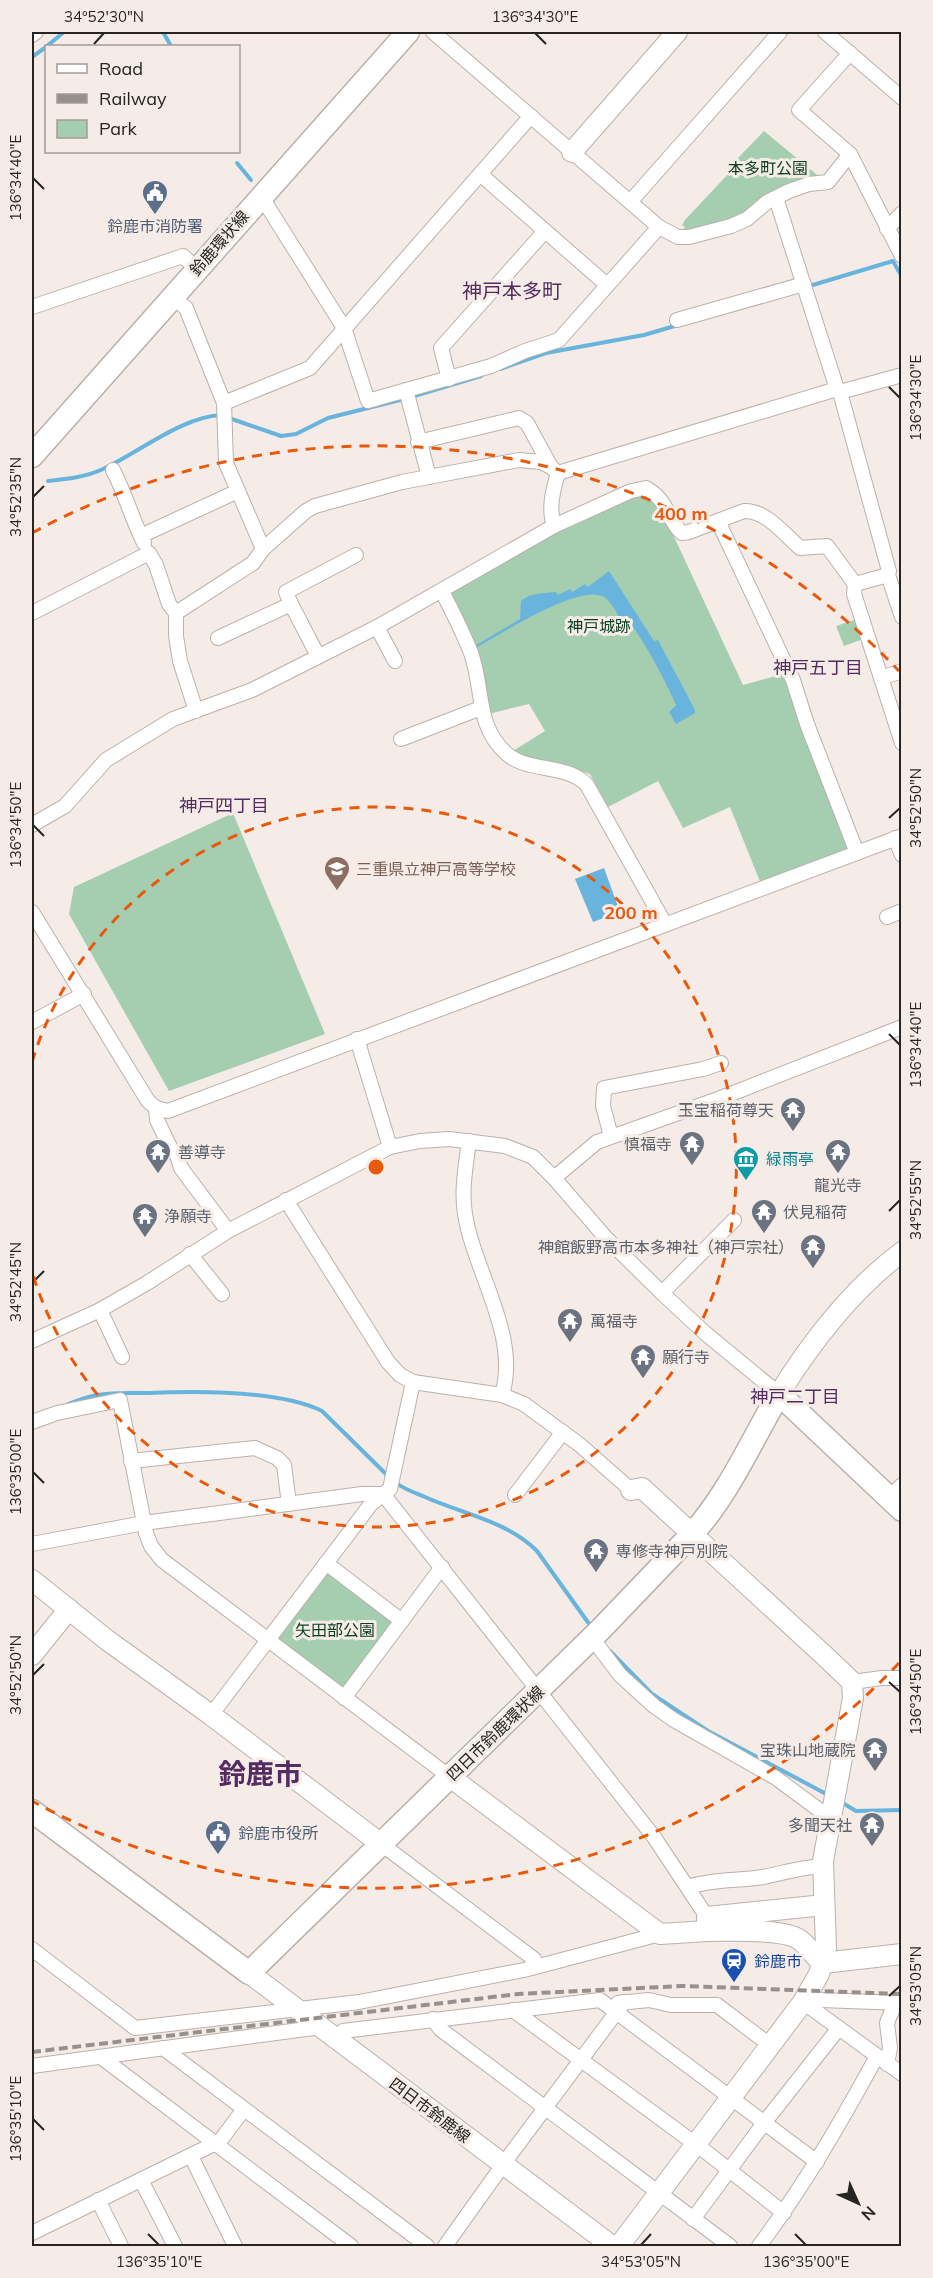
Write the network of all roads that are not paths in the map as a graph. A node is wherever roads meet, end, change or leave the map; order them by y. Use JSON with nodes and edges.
{"nodes":[{"id":1,"x":36,"y":32,"type":"edge"},
{"id":2,"x":408,"y":32,"type":"edge"},
{"id":3,"x":433,"y":32,"type":"edge"},
{"id":4,"x":677,"y":32,"type":"edge"},
{"id":5,"x":780,"y":32,"type":"edge"},
{"id":6,"x":827,"y":32,"type":"edge"},
{"id":7,"x":32,"y":35,"type":"edge"},
{"id":8,"x":850,"y":54,"type":"junction"},
{"id":9,"x":902,"y":98,"type":"edge"},
{"id":10,"x":531,"y":116,"type":"junction"},
{"id":11,"x":572,"y":152,"type":"junction"},
{"id":12,"x":850,"y":154,"type":"junction"},
{"id":13,"x":480,"y":174,"type":"junction"},
{"id":14,"x":261,"y":196,"type":"junction"},
{"id":15,"x":776,"y":198,"type":"junction"},
{"id":16,"x":630,"y":202,"type":"junction"},
{"id":17,"x":902,"y":213,"type":"edge"},
{"id":18,"x":659,"y":227,"type":"junction"},
{"id":19,"x":887,"y":229,"type":"junction"},
{"id":20,"x":545,"y":231,"type":"junction"},
{"id":21,"x":902,"y":256,"type":"edge"},
{"id":22,"x":197,"y":269,"type":"junction"},
{"id":23,"x":608,"y":285,"type":"junction"},
{"id":24,"x":805,"y":287,"type":"junction"},
{"id":25,"x":172,"y":297,"type":"junction"},
{"id":26,"x":32,"y":307,"type":"edge"},
{"id":27,"x":677,"y":320,"type":"dead end"},
{"id":28,"x":345,"y":328,"type":"junction"},
{"id":29,"x":902,"y":375,"type":"edge"},
{"id":30,"x":449,"y":379,"type":"junction"},
{"id":31,"x":839,"y":391,"type":"junction"},
{"id":32,"x":407,"y":395,"type":"junction"},
{"id":33,"x":224,"y":411,"type":"junction"},
{"id":34,"x":418,"y":442,"type":"junction"},
{"id":35,"x":32,"y":456,"type":"edge"},
{"id":36,"x":113,"y":470,"type":"dead end"},
{"id":37,"x":555,"y":470,"type":"junction"},
{"id":38,"x":429,"y":477,"type":"junction"},
{"id":39,"x":238,"y":491,"type":"junction"},
{"id":40,"x":718,"y":521,"type":"junction"},
{"id":41,"x":554,"y":526,"type":"junction"},
{"id":42,"x":145,"y":534,"type":"dead end"},
{"id":43,"x":263,"y":549,"type":"junction"},
{"id":44,"x":149,"y":553,"type":"junction"},
{"id":45,"x":356,"y":555,"type":"dead end"},
{"id":46,"x":888,"y":575,"type":"junction"},
{"id":47,"x":855,"y":584,"type":"junction"},
{"id":48,"x":442,"y":591,"type":"junction"},
{"id":49,"x":899,"y":601,"type":"edge"},
{"id":50,"x":291,"y":604,"type":"junction"},
{"id":51,"x":32,"y":613,"type":"edge"},
{"id":52,"x":176,"y":613,"type":"junction"},
{"id":53,"x":902,"y":617,"type":"edge"},
{"id":54,"x":376,"y":627,"type":"junction"},
{"id":55,"x":218,"y":638,"type":"dead end"},
{"id":56,"x":318,"y":656,"type":"junction"},
{"id":57,"x":395,"y":661,"type":"dead end"},
{"id":58,"x":902,"y":671,"type":"edge"},
{"id":59,"x":881,"y":678,"type":"junction"},
{"id":60,"x":481,"y":708,"type":"junction"},
{"id":61,"x":196,"y":711,"type":"junction"},
{"id":62,"x":401,"y":739,"type":"dead end"},
{"id":63,"x":902,"y":743,"type":"edge"},
{"id":64,"x":32,"y":825,"type":"edge"},
{"id":65,"x":898,"y":837,"type":"edge"},
{"id":66,"x":857,"y":853,"type":"junction"},
{"id":67,"x":902,"y":855,"type":"edge"},
{"id":68,"x":902,"y":911,"type":"edge"},
{"id":69,"x":32,"y":912,"type":"edge"},
{"id":70,"x":887,"y":917,"type":"dead end"},
{"id":71,"x":665,"y":924,"type":"junction"},
{"id":72,"x":84,"y":994,"type":"junction"},
{"id":73,"x":32,"y":1022,"type":"edge"},
{"id":74,"x":902,"y":1027,"type":"edge"},
{"id":75,"x":357,"y":1039,"type":"junction"},
{"id":76,"x":721,"y":1063,"type":"dead end"},
{"id":77,"x":156,"y":1108,"type":"junction"},
{"id":78,"x":611,"y":1136,"type":"junction"},
{"id":79,"x":469,"y":1141,"type":"junction"},
{"id":80,"x":390,"y":1147,"type":"junction"},
{"id":81,"x":554,"y":1178,"type":"junction"},
{"id":82,"x":286,"y":1200,"type":"junction"},
{"id":83,"x":734,"y":1220,"type":"dead end"},
{"id":84,"x":228,"y":1231,"type":"junction"},
{"id":85,"x":190,"y":1254,"type":"junction"},
{"id":86,"x":901,"y":1255,"type":"edge"},
{"id":87,"x":662,"y":1293,"type":"junction"},
{"id":88,"x":222,"y":1294,"type":"dead end"},
{"id":89,"x":100,"y":1310,"type":"junction"},
{"id":90,"x":32,"y":1341,"type":"edge"},
{"id":91,"x":122,"y":1357,"type":"dead end"},
{"id":92,"x":413,"y":1382,"type":"junction"},
{"id":93,"x":779,"y":1394,"type":"junction"},
{"id":94,"x":502,"y":1395,"type":"junction"},
{"id":95,"x":32,"y":1422,"type":"edge"},
{"id":96,"x":563,"y":1432,"type":"junction"},
{"id":97,"x":131,"y":1461,"type":"junction"},
{"id":98,"x":631,"y":1490,"type":"joint"},
{"id":99,"x":386,"y":1491,"type":"junction"},
{"id":100,"x":515,"y":1495,"type":"dead end"},
{"id":101,"x":897,"y":1498,"type":"edge"},
{"id":102,"x":289,"y":1504,"type":"junction"},
{"id":103,"x":144,"y":1523,"type":"junction"},
{"id":104,"x":693,"y":1533,"type":"junction"},
{"id":105,"x":32,"y":1544,"type":"edge"},
{"id":106,"x":326,"y":1563,"type":"junction"},
{"id":107,"x":442,"y":1568,"type":"junction"},
{"id":108,"x":32,"y":1580,"type":"edge"},
{"id":109,"x":69,"y":1609,"type":"junction"},
{"id":110,"x":402,"y":1621,"type":"junction"},
{"id":111,"x":595,"y":1635,"type":"junction"},
{"id":112,"x":268,"y":1641,"type":"junction"},
{"id":113,"x":32,"y":1655,"type":"edge"},
{"id":114,"x":902,"y":1678,"type":"edge"},
{"id":115,"x":852,"y":1682,"type":"junction"},
{"id":116,"x":538,"y":1690,"type":"junction"},
{"id":117,"x":344,"y":1698,"type":"junction"},
{"id":118,"x":211,"y":1715,"type":"junction"},
{"id":119,"x":450,"y":1777,"type":"junction"},
{"id":120,"x":32,"y":1811,"type":"edge"},
{"id":121,"x":831,"y":1814,"type":"junction"},
{"id":122,"x":380,"y":1843,"type":"junction"},
{"id":123,"x":823,"y":1866,"type":"junction"},
{"id":124,"x":688,"y":1887,"type":"junction"},
{"id":125,"x":824,"y":1905,"type":"junction"},
{"id":126,"x":707,"y":1924,"type":"junction"},
{"id":127,"x":660,"y":1934,"type":"junction"},
{"id":128,"x":32,"y":1952,"type":"edge"},
{"id":129,"x":902,"y":1954,"type":"edge"},
{"id":130,"x":823,"y":1963,"type":"junction"},
{"id":131,"x":535,"y":1966,"type":"junction"},
{"id":132,"x":249,"y":1973,"type":"junction"},
{"id":133,"x":805,"y":1999,"type":"junction"},
{"id":134,"x":898,"y":2003,"type":"edge"},
{"id":135,"x":616,"y":2006,"type":"junction"},
{"id":136,"x":297,"y":2010,"type":"junction"},
{"id":137,"x":513,"y":2010,"type":"junction"},
{"id":138,"x":433,"y":2019,"type":"junction"},
{"id":139,"x":839,"y":2028,"type":"junction"},
{"id":140,"x":328,"y":2033,"type":"junction"},
{"id":141,"x":770,"y":2045,"type":"junction"},
{"id":142,"x":163,"y":2048,"type":"junction"},
{"id":143,"x":101,"y":2057,"type":"junction"},
{"id":144,"x":581,"y":2059,"type":"junction"},
{"id":145,"x":882,"y":2060,"type":"junction"},
{"id":146,"x":32,"y":2066,"type":"edge"},
{"id":147,"x":902,"y":2074,"type":"edge"},
{"id":148,"x":730,"y":2098,"type":"junction"},
{"id":149,"x":546,"y":2108,"type":"junction"},
{"id":150,"x":244,"y":2109,"type":"junction"},
{"id":151,"x":764,"y":2123,"type":"junction"},
{"id":152,"x":216,"y":2143,"type":"junction"},
{"id":153,"x":695,"y":2145,"type":"junction"},
{"id":154,"x":191,"y":2156,"type":"junction"},
{"id":155,"x":817,"y":2162,"type":"junction"},
{"id":156,"x":503,"y":2165,"type":"junction"},
{"id":157,"x":729,"y":2170,"type":"junction"},
{"id":158,"x":141,"y":2180,"type":"junction"},
{"id":159,"x":659,"y":2193,"type":"junction"},
{"id":160,"x":98,"y":2200,"type":"junction"},
{"id":161,"x":784,"y":2213,"type":"junction"},
{"id":162,"x":693,"y":2219,"type":"junction"},
{"id":163,"x":32,"y":2233,"type":"edge"},
{"id":164,"x":175,"y":2246,"type":"edge"},
{"id":165,"x":121,"y":2247,"type":"edge"},
{"id":166,"x":235,"y":2247,"type":"edge"},
{"id":167,"x":351,"y":2247,"type":"edge"},
{"id":168,"x":427,"y":2247,"type":"edge"},
{"id":169,"x":445,"y":2247,"type":"edge"},
{"id":170,"x":612,"y":2247,"type":"edge"},
{"id":171,"x":619,"y":2247,"type":"edge"},
{"id":172,"x":730,"y":2247,"type":"edge"},
{"id":173,"x":759,"y":2247,"type":"edge"}],
"edges":[{"from":1,"to":7,"type":"street"},
{"from":2,"to":14,"type":"main road","name":"鈴鹿環状線"},
{"from":3,"to":10,"type":"street"},
{"from":4,"to":11,"type":"street"},
{"from":5,"to":16,"type":"street"},
{"from":6,"to":8,"type":"street"},
{"from":8,"to":9,"type":"street"},
{"from":8,"to":12,"type":"street"},
{"from":10,"to":11,"type":"street"},
{"from":10,"to":13,"type":"street"},
{"from":11,"to":16,"type":"street"},
{"from":12,"to":15,"type":"street"},
{"from":12,"to":19,"type":"street"},
{"from":13,"to":20,"type":"street"},
{"from":13,"to":28,"type":"street"},
{"from":14,"to":22,"type":"main road","name":"鈴鹿環状線"},
{"from":14,"to":28,"type":"street"},
{"from":15,"to":18,"type":"street"},
{"from":15,"to":24,"type":"street"},
{"from":16,"to":18,"type":"street"},
{"from":17,"to":19,"type":"street"},
{"from":18,"to":23,"type":"street"},
{"from":19,"to":21,"type":"street"},
{"from":20,"to":23,"type":"street"},
{"from":20,"to":30,"type":"street"},
{"from":22,"to":25,"type":"main road","name":"鈴鹿環状線"},
{"from":22,"to":26,"type":"street"},
{"from":23,"to":30,"type":"street"},
{"from":24,"to":27,"type":"street"},
{"from":24,"to":31,"type":"street"},
{"from":25,"to":33,"type":"street"},
{"from":25,"to":35,"type":"main road","name":"鈴鹿環状線"},
{"from":28,"to":32,"type":"street"},
{"from":28,"to":33,"type":"street"},
{"from":29,"to":31,"type":"street"},
{"from":30,"to":32,"type":"street"},
{"from":31,"to":37,"type":"street"},
{"from":31,"to":46,"type":"street"},
{"from":32,"to":34,"type":"street"},
{"from":33,"to":39,"type":"street"},
{"from":34,"to":37,"type":"street"},
{"from":34,"to":38,"type":"street"},
{"from":36,"to":44,"type":"street"},
{"from":37,"to":38,"type":"street"},
{"from":37,"to":41,"type":"street"},
{"from":38,"to":43,"type":"street"},
{"from":39,"to":42,"type":"street"},
{"from":39,"to":43,"type":"street"},
{"from":40,"to":41,"type":"street"},
{"from":40,"to":47,"type":"street"},
{"from":40,"to":66,"type":"street"},
{"from":41,"to":48,"type":"street"},
{"from":43,"to":52,"type":"street"},
{"from":44,"to":51,"type":"street"},
{"from":44,"to":52,"type":"street"},
{"from":45,"to":50,"type":"street"},
{"from":46,"to":47,"type":"street"},
{"from":46,"to":49,"type":"street"},
{"from":47,"to":59,"type":"street"},
{"from":48,"to":54,"type":"street"},
{"from":48,"to":60,"type":"street"},
{"from":49,"to":53,"type":"street"},
{"from":50,"to":55,"type":"street"},
{"from":50,"to":56,"type":"street"},
{"from":52,"to":61,"type":"street"},
{"from":54,"to":56,"type":"street"},
{"from":54,"to":57,"type":"street"},
{"from":56,"to":61,"type":"street"},
{"from":58,"to":59,"type":"street"},
{"from":59,"to":63,"type":"street"},
{"from":60,"to":62,"type":"street"},
{"from":60,"to":71,"type":"street"},
{"from":61,"to":64,"type":"street"},
{"from":65,"to":66,"type":"street"},
{"from":65,"to":67,"type":"street"},
{"from":66,"to":71,"type":"street"},
{"from":68,"to":70,"type":"street"},
{"from":69,"to":72,"type":"street"},
{"from":71,"to":75,"type":"street"},
{"from":72,"to":73,"type":"street"},
{"from":72,"to":77,"type":"street"},
{"from":74,"to":78,"type":"street"},
{"from":75,"to":77,"type":"street"},
{"from":75,"to":80,"type":"street"},
{"from":76,"to":78,"type":"street"},
{"from":77,"to":84,"type":"street"},
{"from":78,"to":81,"type":"street"},
{"from":79,"to":80,"type":"street"},
{"from":79,"to":81,"type":"street"},
{"from":79,"to":94,"type":"street"},
{"from":80,"to":82,"type":"street"},
{"from":81,"to":87,"type":"street"},
{"from":82,"to":84,"type":"street"},
{"from":82,"to":92,"type":"street"},
{"from":83,"to":87,"type":"street"},
{"from":84,"to":85,"type":"street"},
{"from":85,"to":88,"type":"street"},
{"from":85,"to":89,"type":"street"},
{"from":86,"to":93,"type":"street"},
{"from":87,"to":93,"type":"street"},
{"from":89,"to":90,"type":"street"},
{"from":89,"to":91,"type":"street"},
{"from":92,"to":94,"type":"street"},
{"from":92,"to":99,"type":"street"},
{"from":93,"to":101,"type":"main road"},
{"from":93,"to":104,"type":"main road","name":"四日市鈴鹿環状線"},
{"from":94,"to":96,"type":"street"},
{"from":95,"to":97,"type":"street"},
{"from":96,"to":98,"type":"street"},
{"from":96,"to":100,"type":"street"},
{"from":97,"to":102,"type":"street"},
{"from":97,"to":103,"type":"street"},
{"from":98,"to":104,"type":"street"},
{"from":99,"to":102,"type":"street"},
{"from":99,"to":106,"type":"street"},
{"from":99,"to":107,"type":"street"},
{"from":102,"to":103,"type":"street"},
{"from":103,"to":105,"type":"street"},
{"from":103,"to":112,"type":"street"},
{"from":104,"to":111,"type":"main road","name":"四日市鈴鹿環状線"},
{"from":104,"to":115,"type":"street"},
{"from":106,"to":110,"type":"street"},
{"from":106,"to":112,"type":"street"},
{"from":107,"to":110,"type":"street"},
{"from":107,"to":116,"type":"street"},
{"from":108,"to":109,"type":"street"},
{"from":109,"to":113,"type":"street"},
{"from":109,"to":118,"type":"street"},
{"from":110,"to":117,"type":"street"},
{"from":111,"to":116,"type":"main road","name":"四日市鈴鹿環状線"},
{"from":111,"to":121,"type":"street"},
{"from":112,"to":117,"type":"street"},
{"from":112,"to":118,"type":"street"},
{"from":114,"to":115,"type":"street"},
{"from":115,"to":121,"type":"street"},
{"from":116,"to":119,"type":"main road","name":"四日市鈴鹿環状線"},
{"from":116,"to":124,"type":"street"},
{"from":117,"to":119,"type":"street"},
{"from":118,"to":122,"type":"street"},
{"from":119,"to":122,"type":"main road","name":"四日市鈴鹿環状線"},
{"from":119,"to":127,"type":"street"},
{"from":120,"to":132,"type":"main road"},
{"from":121,"to":123,"type":"street"},
{"from":122,"to":131,"type":"street"},
{"from":122,"to":132,"type":"main road","name":"四日市鈴鹿環状線"},
{"from":123,"to":124,"type":"street"},
{"from":123,"to":125,"type":"street"},
{"from":124,"to":126,"type":"street"},
{"from":125,"to":126,"type":"street"},
{"from":125,"to":130,"type":"street"},
{"from":126,"to":127,"type":"street"},
{"from":126,"to":130,"type":"street"},
{"from":127,"to":131,"type":"street"},
{"from":128,"to":136,"type":"street"},
{"from":129,"to":130,"type":"street"},
{"from":130,"to":133,"type":"street"},
{"from":131,"to":136,"type":"street"},
{"from":132,"to":136,"type":"street","name":"四日市鈴鹿線"},
{"from":133,"to":134,"type":"street"},
{"from":133,"to":139,"type":"street"},
{"from":133,"to":141,"type":"street"},
{"from":134,"to":145,"type":"street"},
{"from":135,"to":137,"type":"street"},
{"from":135,"to":141,"type":"street"},
{"from":135,"to":144,"type":"street"},
{"from":135,"to":148,"type":"street"},
{"from":136,"to":140,"type":"street","name":"四日市鈴鹿線"},
{"from":137,"to":138,"type":"street"},
{"from":137,"to":144,"type":"street"},
{"from":138,"to":140,"type":"street"},
{"from":138,"to":149,"type":"street"},
{"from":139,"to":145,"type":"street"},
{"from":139,"to":151,"type":"street"},
{"from":140,"to":142,"type":"street"},
{"from":140,"to":156,"type":"street","name":"四日市鈴鹿線"},
{"from":141,"to":148,"type":"street"},
{"from":142,"to":143,"type":"street"},
{"from":142,"to":150,"type":"street"},
{"from":143,"to":146,"type":"street"},
{"from":143,"to":152,"type":"street"},
{"from":144,"to":149,"type":"street"},
{"from":144,"to":153,"type":"street"},
{"from":145,"to":147,"type":"street"},
{"from":145,"to":155,"type":"street"},
{"from":148,"to":151,"type":"street"},
{"from":148,"to":153,"type":"street"},
{"from":149,"to":156,"type":"street"},
{"from":149,"to":159,"type":"street"},
{"from":150,"to":152,"type":"street"},
{"from":150,"to":168,"type":"street"},
{"from":151,"to":155,"type":"street"},
{"from":151,"to":157,"type":"street"},
{"from":152,"to":154,"type":"street"},
{"from":152,"to":167,"type":"street"},
{"from":153,"to":157,"type":"street"},
{"from":153,"to":159,"type":"street"},
{"from":154,"to":158,"type":"street"},
{"from":154,"to":166,"type":"street"},
{"from":155,"to":161,"type":"street"},
{"from":156,"to":169,"type":"street"},
{"from":156,"to":170,"type":"street","name":"四日市鈴鹿線"},
{"from":157,"to":161,"type":"street"},
{"from":157,"to":162,"type":"street"},
{"from":158,"to":160,"type":"street"},
{"from":158,"to":164,"type":"street"},
{"from":159,"to":162,"type":"street"},
{"from":159,"to":171,"type":"street"},
{"from":160,"to":163,"type":"street"},
{"from":160,"to":165,"type":"street"},
{"from":161,"to":173,"type":"street"},
{"from":162,"to":172,"type":"street"}]}
